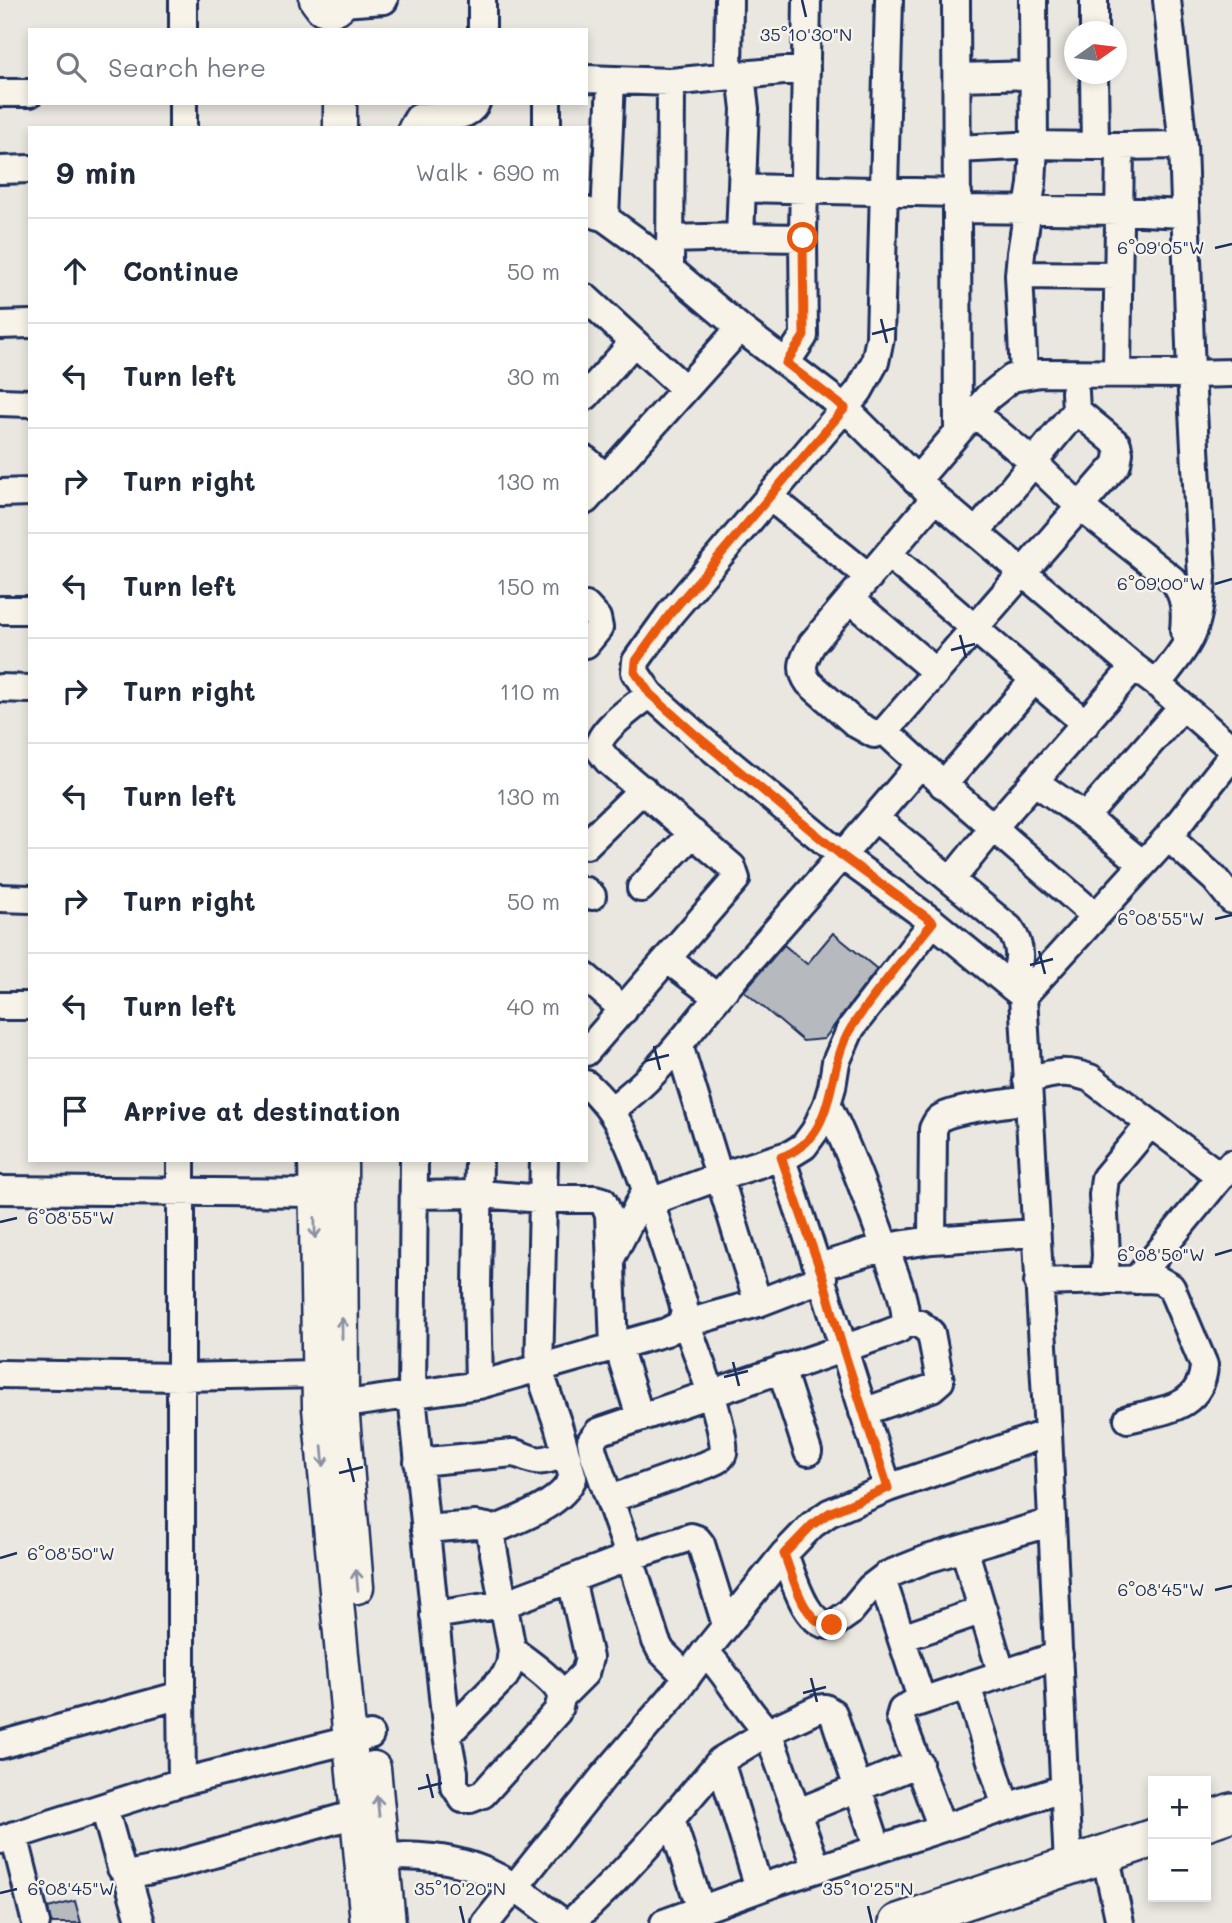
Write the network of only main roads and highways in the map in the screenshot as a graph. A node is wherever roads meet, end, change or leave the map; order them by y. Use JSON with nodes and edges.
{"nodes":[{"id":1,"x":319,"y":105,"type":"edge"},
{"id":2,"x":340,"y":105,"type":"edge"},
{"id":3,"x":320,"y":126,"type":"edge"},
{"id":4,"x":340,"y":126,"type":"edge"},
{"id":5,"x":315,"y":1162,"type":"edge"},
{"id":6,"x":341,"y":1162,"type":"edge"},
{"id":7,"x":329,"y":1372,"type":"junction"},
{"id":8,"x":360,"y":1737,"type":"junction"},
{"id":9,"x":1232,"y":1812,"type":"edge"},
{"id":10,"x":1211,"y":1819,"type":"edge"},
{"id":11,"x":1232,"y":1832,"type":"edge"},
{"id":12,"x":1150,"y":1839,"type":"edge"},
{"id":13,"x":1209,"y":1839,"type":"edge"},
{"id":14,"x":372,"y":1858,"type":"junction"},
{"id":15,"x":1148,"y":1859,"type":"edge"},
{"id":16,"x":367,"y":1923,"type":"edge"},
{"id":17,"x":388,"y":1923,"type":"edge"},
{"id":18,"x":898,"y":1923,"type":"edge"},
{"id":19,"x":955,"y":1923,"type":"edge"}],
"edges":[{"from":1,"to":3,"type":"main road"},
{"from":2,"to":4,"type":"main road"},
{"from":5,"to":7,"type":"main road","one_way":true},
{"from":7,"to":6,"type":"main road","one_way":true},
{"from":7,"to":8,"type":"main road"},
{"from":14,"to":8,"type":"main road","one_way":true},
{"from":8,"to":14,"type":"main road"},
{"from":9,"to":10,"type":"highway"},
{"from":11,"to":13,"type":"highway"},
{"from":12,"to":18,"type":"highway"},
{"from":14,"to":16,"type":"main road"},
{"from":14,"to":17,"type":"main road"},
{"from":15,"to":19,"type":"highway"}]}
